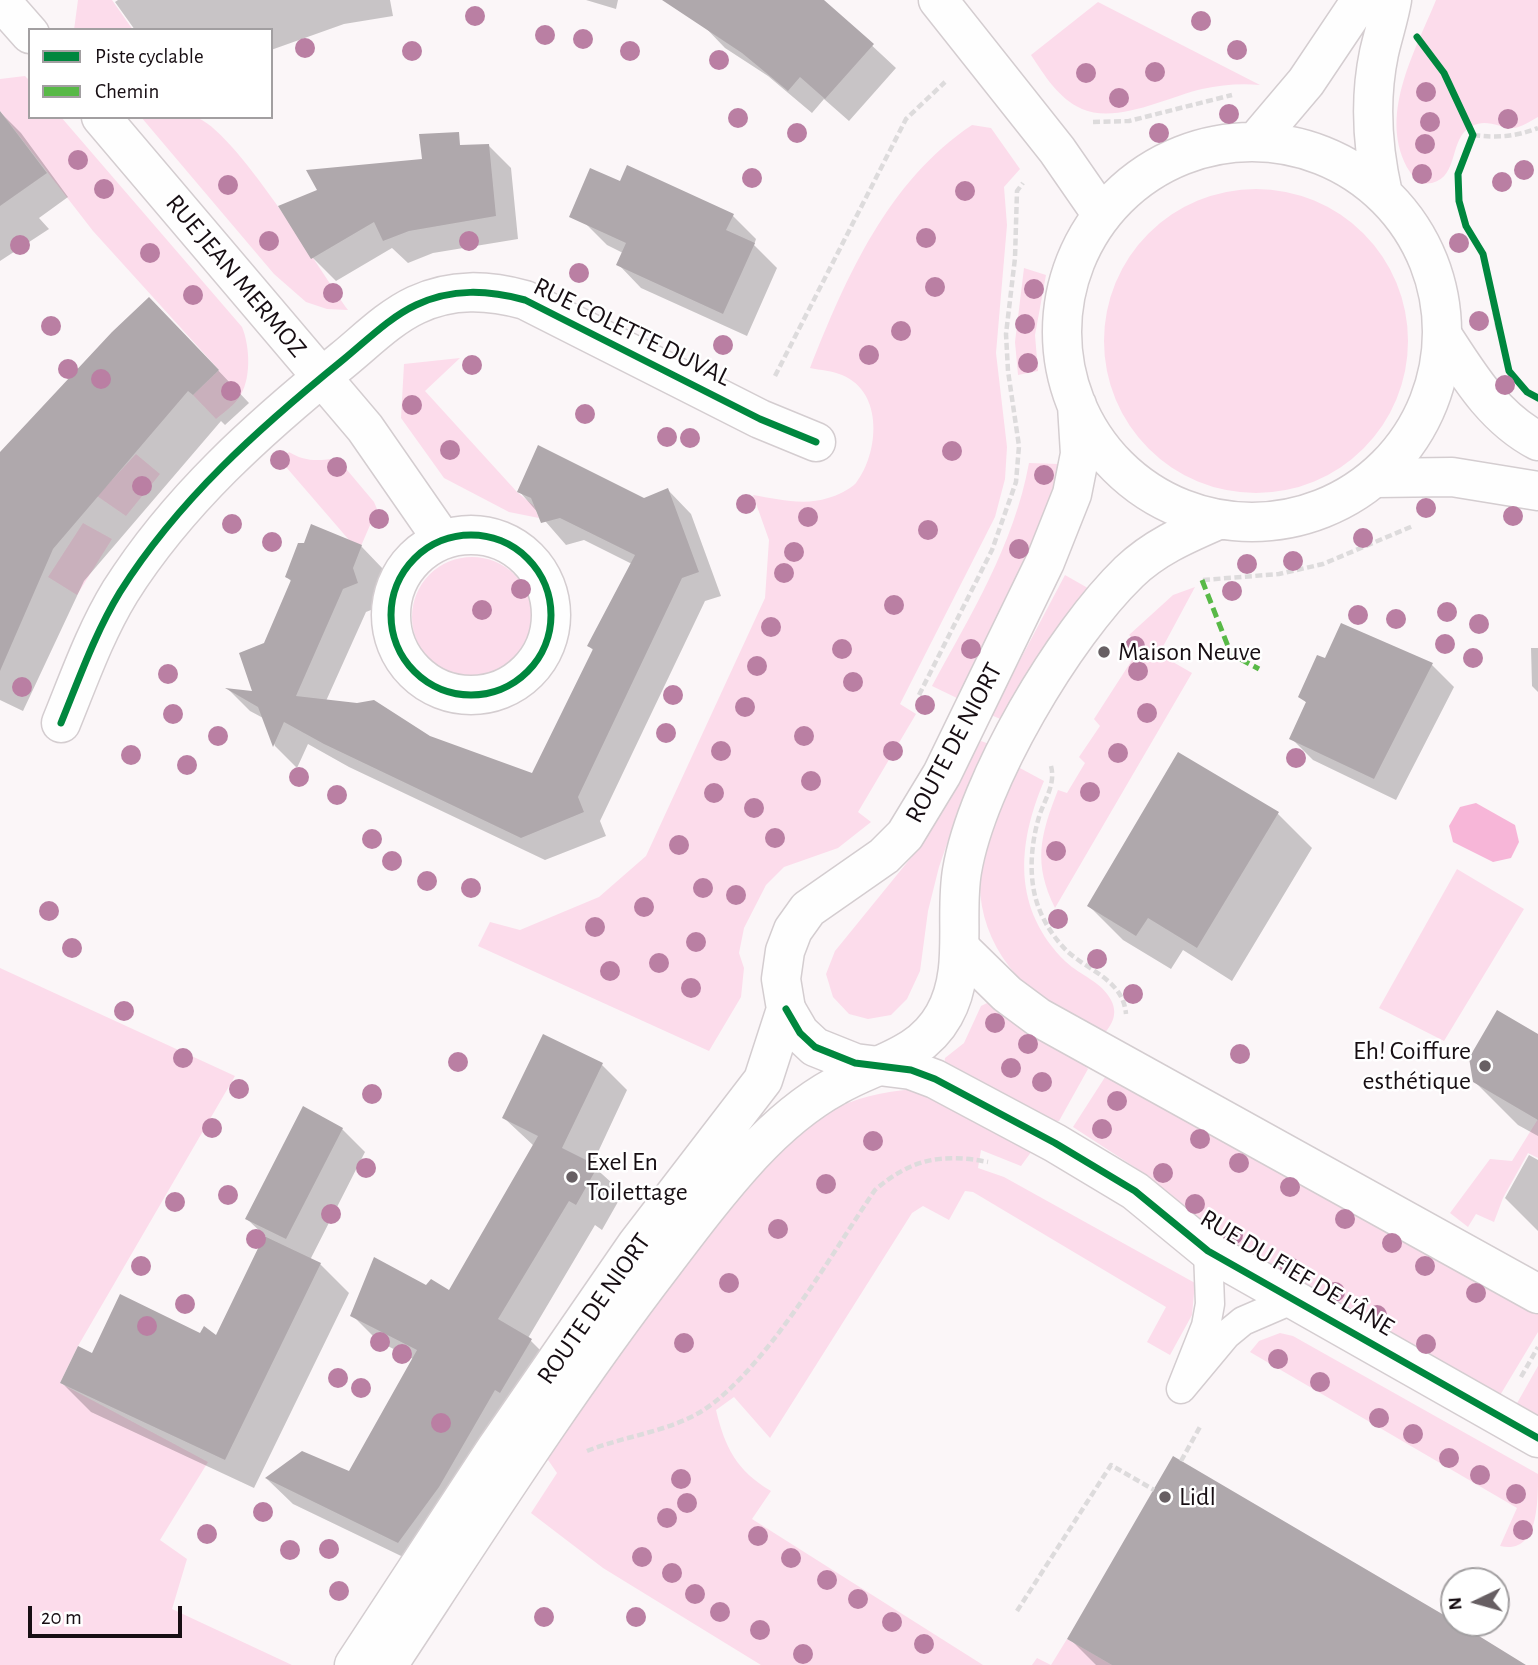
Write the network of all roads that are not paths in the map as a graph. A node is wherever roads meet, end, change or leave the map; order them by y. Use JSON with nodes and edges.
{"nodes":[{"id":1,"x":0,"y":0,"type":"edge"},
{"id":2,"x":938,"y":0,"type":"edge"},
{"id":3,"x":1362,"y":0,"type":"edge"},
{"id":4,"x":1392,"y":0,"type":"edge"},
{"id":5,"x":28,"y":32,"type":"edge"},
{"id":6,"x":103,"y":119,"type":"edge"},
{"id":7,"x":1256,"y":141,"type":"junction"},
{"id":8,"x":1383,"y":194,"type":"junction"},
{"id":9,"x":1102,"y":215,"type":"junction"},
{"id":10,"x":1443,"y":336,"type":"junction"},
{"id":11,"x":322,"y":377,"type":"junction"},
{"id":12,"x":1077,"y":405,"type":"junction"},
{"id":13,"x":816,"y":442,"type":"dead end"},
{"id":14,"x":1538,"y":442,"type":"edge"},
{"id":15,"x":1375,"y":478,"type":"junction"},
{"id":16,"x":1538,"y":491,"type":"edge"},
{"id":17,"x":1218,"y":520,"type":"junction"},
{"id":18,"x":442,"y":539,"type":"junction"},
{"id":19,"x":61,"y":723,"type":"dead end"},
{"id":20,"x":960,"y":948,"type":"junction"},
{"id":21,"x":786,"y":1009,"type":"junction"},
{"id":22,"x":877,"y":1065,"type":"junction"},
{"id":23,"x":1208,"y":1251,"type":"junction"},
{"id":24,"x":1538,"y":1294,"type":"edge"},
{"id":25,"x":1294,"y":1299,"type":"junction"},
{"id":26,"x":1538,"y":1438,"type":"edge"},
{"id":27,"x":354,"y":1665,"type":"edge"},
{"id":28,"x":388,"y":1665,"type":"edge"}],
"edges":[{"from":1,"to":5,"type":"main road"},
{"from":2,"to":9,"type":"main road"},
{"from":3,"to":7,"type":"main road"},
{"from":4,"to":8,"type":"main road"},
{"from":6,"to":11,"type":"main road","name":"RUE JEAN MERMOZ"},
{"from":7,"to":8,"type":"main road"},
{"from":7,"to":9,"type":"main road"},
{"from":8,"to":10,"type":"main road"},
{"from":9,"to":12,"type":"main road"},
{"from":10,"to":14,"type":"main road"},
{"from":10,"to":15,"type":"main road"},
{"from":11,"to":13,"type":"main road","name":"RUE COLETTE DUVAL"},
{"from":11,"to":18,"type":"main road","name":"RUE JEAN MERMOZ"},
{"from":11,"to":19,"type":"main road","name":"RUE COLETTE DUVAL"},
{"from":12,"to":17,"type":"main road"},
{"from":12,"to":21,"type":"main road","name":"ROUTE DE NIORT"},
{"from":15,"to":16,"type":"main road"},
{"from":15,"to":17,"type":"main road"},
{"from":17,"to":20,"type":"main road","name":"ROUTE DE NIORT"},
{"from":18,"to":18,"type":"main road"},
{"from":20,"to":22,"type":"main road","name":"ROUTE DE NIORT"},
{"from":20,"to":24,"type":"main road"},
{"from":21,"to":22,"type":"main road","name":"RUE DU FIEF DE L'ÂNE"},
{"from":21,"to":27,"type":"main road","name":"ROUTE DE NIORT"},
{"from":22,"to":23,"type":"main road","name":"RUE DU FIEF DE L'ÂNE"},
{"from":22,"to":28,"type":"main road","name":"ROUTE DE NIORT"},
{"from":23,"to":25,"type":"main road","name":"RUE DU FIEF DE L'ÂNE"},
{"from":23,"to":25,"type":"lane"},
{"from":25,"to":26,"type":"main road","name":"RUE DU FIEF DE L'ÂNE"}]}
